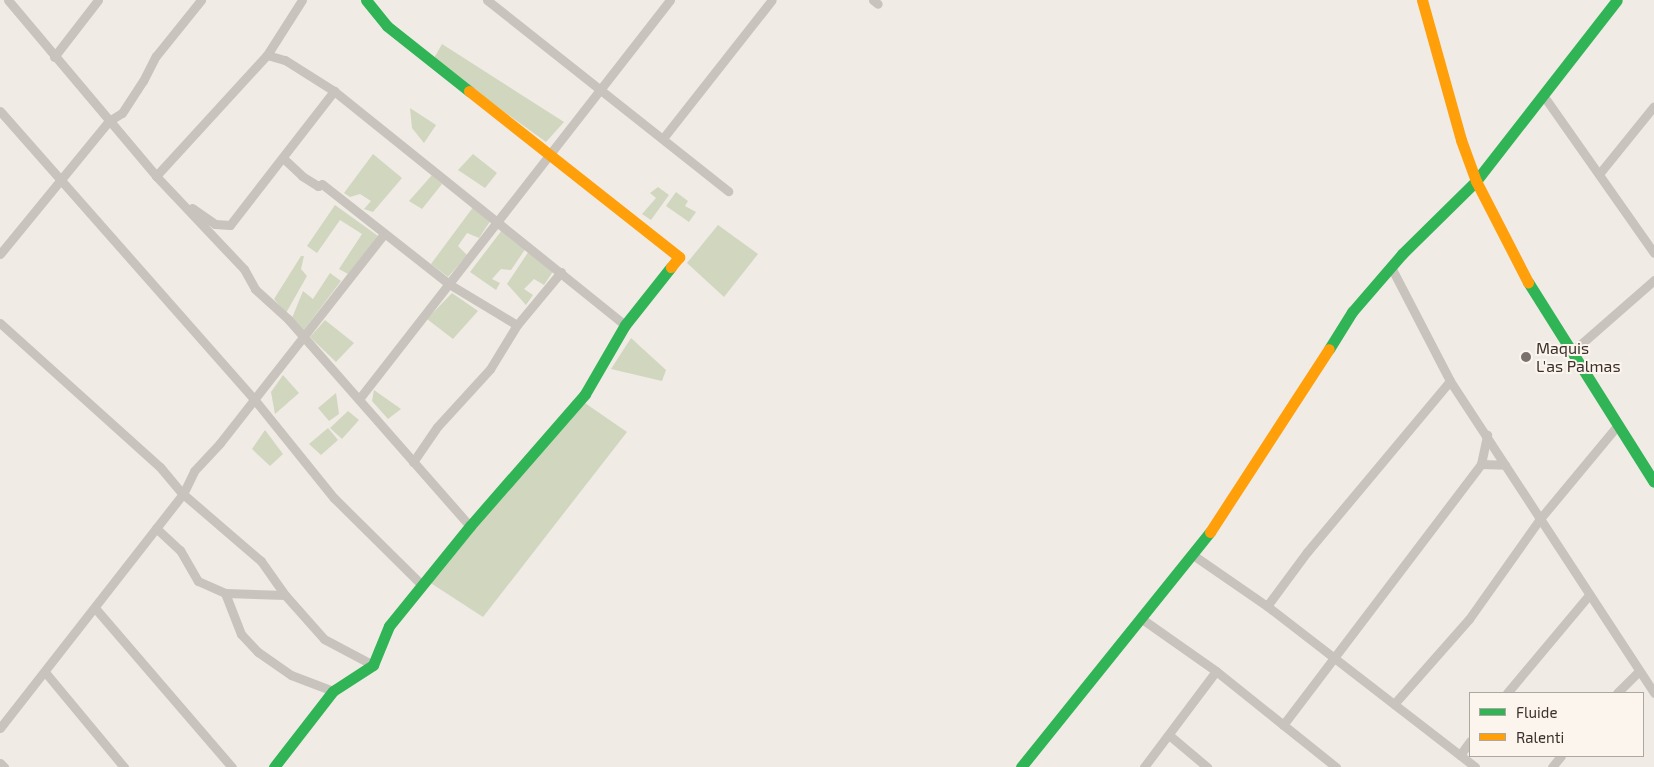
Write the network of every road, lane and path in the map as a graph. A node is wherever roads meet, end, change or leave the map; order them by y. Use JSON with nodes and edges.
{"nodes":[{"id":1,"x":2,"y":0,"type":"edge"},
{"id":2,"x":8,"y":0,"type":"edge"},
{"id":3,"x":98,"y":0,"type":"edge"},
{"id":4,"x":201,"y":0,"type":"edge"},
{"id":5,"x":302,"y":0,"type":"edge"},
{"id":6,"x":366,"y":0,"type":"edge"},
{"id":7,"x":487,"y":0,"type":"edge"},
{"id":8,"x":670,"y":0,"type":"edge"},
{"id":9,"x":772,"y":0,"type":"edge"},
{"id":10,"x":1422,"y":0,"type":"edge"},
{"id":11,"x":1617,"y":0,"type":"edge"},
{"id":12,"x":0,"y":4,"type":"edge"},
{"id":13,"x":267,"y":55,"type":"junction"},
{"id":14,"x":54,"y":57,"type":"junction"},
{"id":15,"x":601,"y":89,"type":"junction"},
{"id":16,"x":334,"y":91,"type":"junction"},
{"id":17,"x":1543,"y":95,"type":"junction"},
{"id":18,"x":1654,"y":106,"type":"edge"},
{"id":19,"x":0,"y":111,"type":"edge"},
{"id":20,"x":109,"y":121,"type":"junction"},
{"id":21,"x":664,"y":138,"type":"junction"},
{"id":22,"x":548,"y":155,"type":"junction"},
{"id":23,"x":283,"y":158,"type":"junction"},
{"id":24,"x":1599,"y":174,"type":"junction"},
{"id":25,"x":156,"y":176,"type":"junction"},
{"id":26,"x":60,"y":180,"type":"junction"},
{"id":27,"x":1476,"y":181,"type":"junction"},
{"id":28,"x":728,"y":191,"type":"dead end"},
{"id":29,"x":179,"y":200,"type":"junction"},
{"id":30,"x":498,"y":220,"type":"junction"},
{"id":31,"x":384,"y":234,"type":"junction"},
{"id":32,"x":1654,"y":253,"type":"edge"},
{"id":33,"x":0,"y":254,"type":"edge"},
{"id":34,"x":1391,"y":267,"type":"junction"},
{"id":35,"x":561,"y":272,"type":"junction"},
{"id":36,"x":1654,"y":280,"type":"edge"},
{"id":37,"x":449,"y":284,"type":"junction"},
{"id":38,"x":0,"y":322,"type":"edge"},
{"id":39,"x":516,"y":325,"type":"junction"},
{"id":40,"x":625,"y":325,"type":"junction"},
{"id":41,"x":303,"y":338,"type":"junction"},
{"id":42,"x":1573,"y":351,"type":"junction"},
{"id":43,"x":1450,"y":381,"type":"junction"},
{"id":44,"x":254,"y":399,"type":"junction"},
{"id":45,"x":359,"y":399,"type":"junction"},
{"id":46,"x":1617,"y":426,"type":"junction"},
{"id":47,"x":1487,"y":436,"type":"junction"},
{"id":48,"x":413,"y":462,"type":"junction"},
{"id":49,"x":1480,"y":464,"type":"junction"},
{"id":50,"x":1506,"y":465,"type":"junction"},
{"id":51,"x":1654,"y":482,"type":"edge"},
{"id":52,"x":183,"y":494,"type":"junction"},
{"id":53,"x":1539,"y":520,"type":"junction"},
{"id":54,"x":470,"y":526,"type":"junction"},
{"id":55,"x":156,"y":528,"type":"junction"},
{"id":56,"x":1193,"y":555,"type":"junction"},
{"id":57,"x":422,"y":585,"type":"junction"},
{"id":58,"x":225,"y":593,"type":"junction"},
{"id":59,"x":1589,"y":594,"type":"junction"},
{"id":60,"x":285,"y":595,"type":"junction"},
{"id":61,"x":1267,"y":606,"type":"junction"},
{"id":62,"x":95,"y":608,"type":"junction"},
{"id":63,"x":1142,"y":619,"type":"junction"},
{"id":64,"x":1333,"y":657,"type":"junction"},
{"id":65,"x":373,"y":665,"type":"junction"},
{"id":66,"x":1216,"y":671,"type":"junction"},
{"id":67,"x":1639,"y":671,"type":"junction"},
{"id":68,"x":45,"y":672,"type":"junction"},
{"id":69,"x":333,"y":691,"type":"junction"},
{"id":70,"x":1508,"y":692,"type":"edge"},
{"id":71,"x":1618,"y":692,"type":"edge"},
{"id":72,"x":1654,"y":693,"type":"edge"},
{"id":73,"x":1394,"y":704,"type":"junction"},
{"id":74,"x":1283,"y":725,"type":"junction"},
{"id":75,"x":0,"y":728,"type":"edge"},
{"id":76,"x":1169,"y":735,"type":"junction"},
{"id":77,"x":1469,"y":742,"type":"edge"},
{"id":78,"x":1460,"y":754,"type":"junction"},
{"id":79,"x":1560,"y":757,"type":"edge"},
{"id":80,"x":0,"y":763,"type":"edge"},
{"id":81,"x":4,"y":767,"type":"edge"},
{"id":82,"x":124,"y":767,"type":"edge"},
{"id":83,"x":232,"y":767,"type":"edge"},
{"id":84,"x":274,"y":767,"type":"edge"},
{"id":85,"x":1021,"y":767,"type":"edge"},
{"id":86,"x":1144,"y":767,"type":"edge"},
{"id":87,"x":1207,"y":767,"type":"edge"},
{"id":88,"x":1336,"y":767,"type":"edge"},
{"id":89,"x":1475,"y":767,"type":"edge"},
{"id":90,"x":1552,"y":767,"type":"edge"}],
"edges":[{"from":1,"to":12,"type":"street"},
{"from":2,"to":14,"type":"street"},
{"from":3,"to":14,"type":"street"},
{"from":4,"to":20,"type":"street"},
{"from":5,"to":13,"type":"street"},
{"from":6,"to":22,"type":"street"},
{"from":7,"to":15,"type":"street"},
{"from":8,"to":15,"type":"street"},
{"from":9,"to":21,"type":"street"},
{"from":10,"to":27,"type":"street"},
{"from":11,"to":17,"type":"street"},
{"from":13,"to":16,"type":"street"},
{"from":13,"to":25,"type":"street"},
{"from":14,"to":20,"type":"street"},
{"from":15,"to":21,"type":"street"},
{"from":15,"to":22,"type":"street"},
{"from":16,"to":23,"type":"street"},
{"from":16,"to":30,"type":"street"},
{"from":17,"to":24,"type":"street"},
{"from":17,"to":27,"type":"street"},
{"from":18,"to":24,"type":"street"},
{"from":19,"to":26,"type":"street"},
{"from":20,"to":25,"type":"street"},
{"from":20,"to":26,"type":"street"},
{"from":21,"to":28,"type":"street"},
{"from":22,"to":30,"type":"street"},
{"from":22,"to":40,"type":"street"},
{"from":23,"to":29,"type":"street"},
{"from":23,"to":31,"type":"street"},
{"from":24,"to":32,"type":"street"},
{"from":25,"to":29,"type":"street"},
{"from":26,"to":33,"type":"street"},
{"from":26,"to":44,"type":"street"},
{"from":27,"to":34,"type":"street"},
{"from":27,"to":42,"type":"street"},
{"from":29,"to":41,"type":"street"},
{"from":30,"to":35,"type":"street"},
{"from":30,"to":37,"type":"street"},
{"from":31,"to":37,"type":"street"},
{"from":31,"to":41,"type":"street"},
{"from":34,"to":43,"type":"street"},
{"from":34,"to":56,"type":"street"},
{"from":35,"to":39,"type":"street"},
{"from":35,"to":40,"type":"street"},
{"from":36,"to":42,"type":"street"},
{"from":37,"to":39,"type":"street"},
{"from":37,"to":45,"type":"street"},
{"from":38,"to":52,"type":"street"},
{"from":39,"to":48,"type":"street"},
{"from":40,"to":54,"type":"street"},
{"from":41,"to":44,"type":"street"},
{"from":41,"to":45,"type":"street"},
{"from":42,"to":46,"type":"street"},
{"from":43,"to":47,"type":"street"},
{"from":43,"to":61,"type":"street"},
{"from":44,"to":52,"type":"street"},
{"from":44,"to":57,"type":"street"},
{"from":45,"to":48,"type":"street"},
{"from":46,"to":51,"type":"street"},
{"from":46,"to":53,"type":"street"},
{"from":47,"to":49,"type":"street"},
{"from":47,"to":50,"type":"street"},
{"from":48,"to":54,"type":"street"},
{"from":49,"to":50,"type":"street"},
{"from":49,"to":64,"type":"street"},
{"from":50,"to":53,"type":"street"},
{"from":52,"to":55,"type":"street"},
{"from":52,"to":60,"type":"street"},
{"from":53,"to":59,"type":"street"},
{"from":53,"to":73,"type":"street"},
{"from":54,"to":57,"type":"street"},
{"from":55,"to":58,"type":"street"},
{"from":55,"to":62,"type":"street"},
{"from":56,"to":61,"type":"street"},
{"from":56,"to":63,"type":"street"},
{"from":57,"to":65,"type":"street"},
{"from":58,"to":60,"type":"street"},
{"from":58,"to":69,"type":"street"},
{"from":59,"to":67,"type":"street"},
{"from":59,"to":70,"type":"street"},
{"from":60,"to":65,"type":"street"},
{"from":61,"to":64,"type":"street"},
{"from":62,"to":68,"type":"street"},
{"from":62,"to":83,"type":"street"},
{"from":63,"to":66,"type":"street"},
{"from":63,"to":85,"type":"street"},
{"from":64,"to":73,"type":"street"},
{"from":64,"to":74,"type":"street"},
{"from":65,"to":69,"type":"street"},
{"from":66,"to":74,"type":"street"},
{"from":66,"to":76,"type":"street"},
{"from":67,"to":71,"type":"street"},
{"from":67,"to":72,"type":"street"},
{"from":68,"to":75,"type":"street"},
{"from":68,"to":82,"type":"street"},
{"from":69,"to":84,"type":"street"},
{"from":73,"to":78,"type":"street"},
{"from":74,"to":88,"type":"street"},
{"from":76,"to":86,"type":"street"},
{"from":76,"to":87,"type":"street"},
{"from":77,"to":78,"type":"street"},
{"from":78,"to":89,"type":"street"},
{"from":79,"to":90,"type":"street"},
{"from":80,"to":81,"type":"street"}]}
